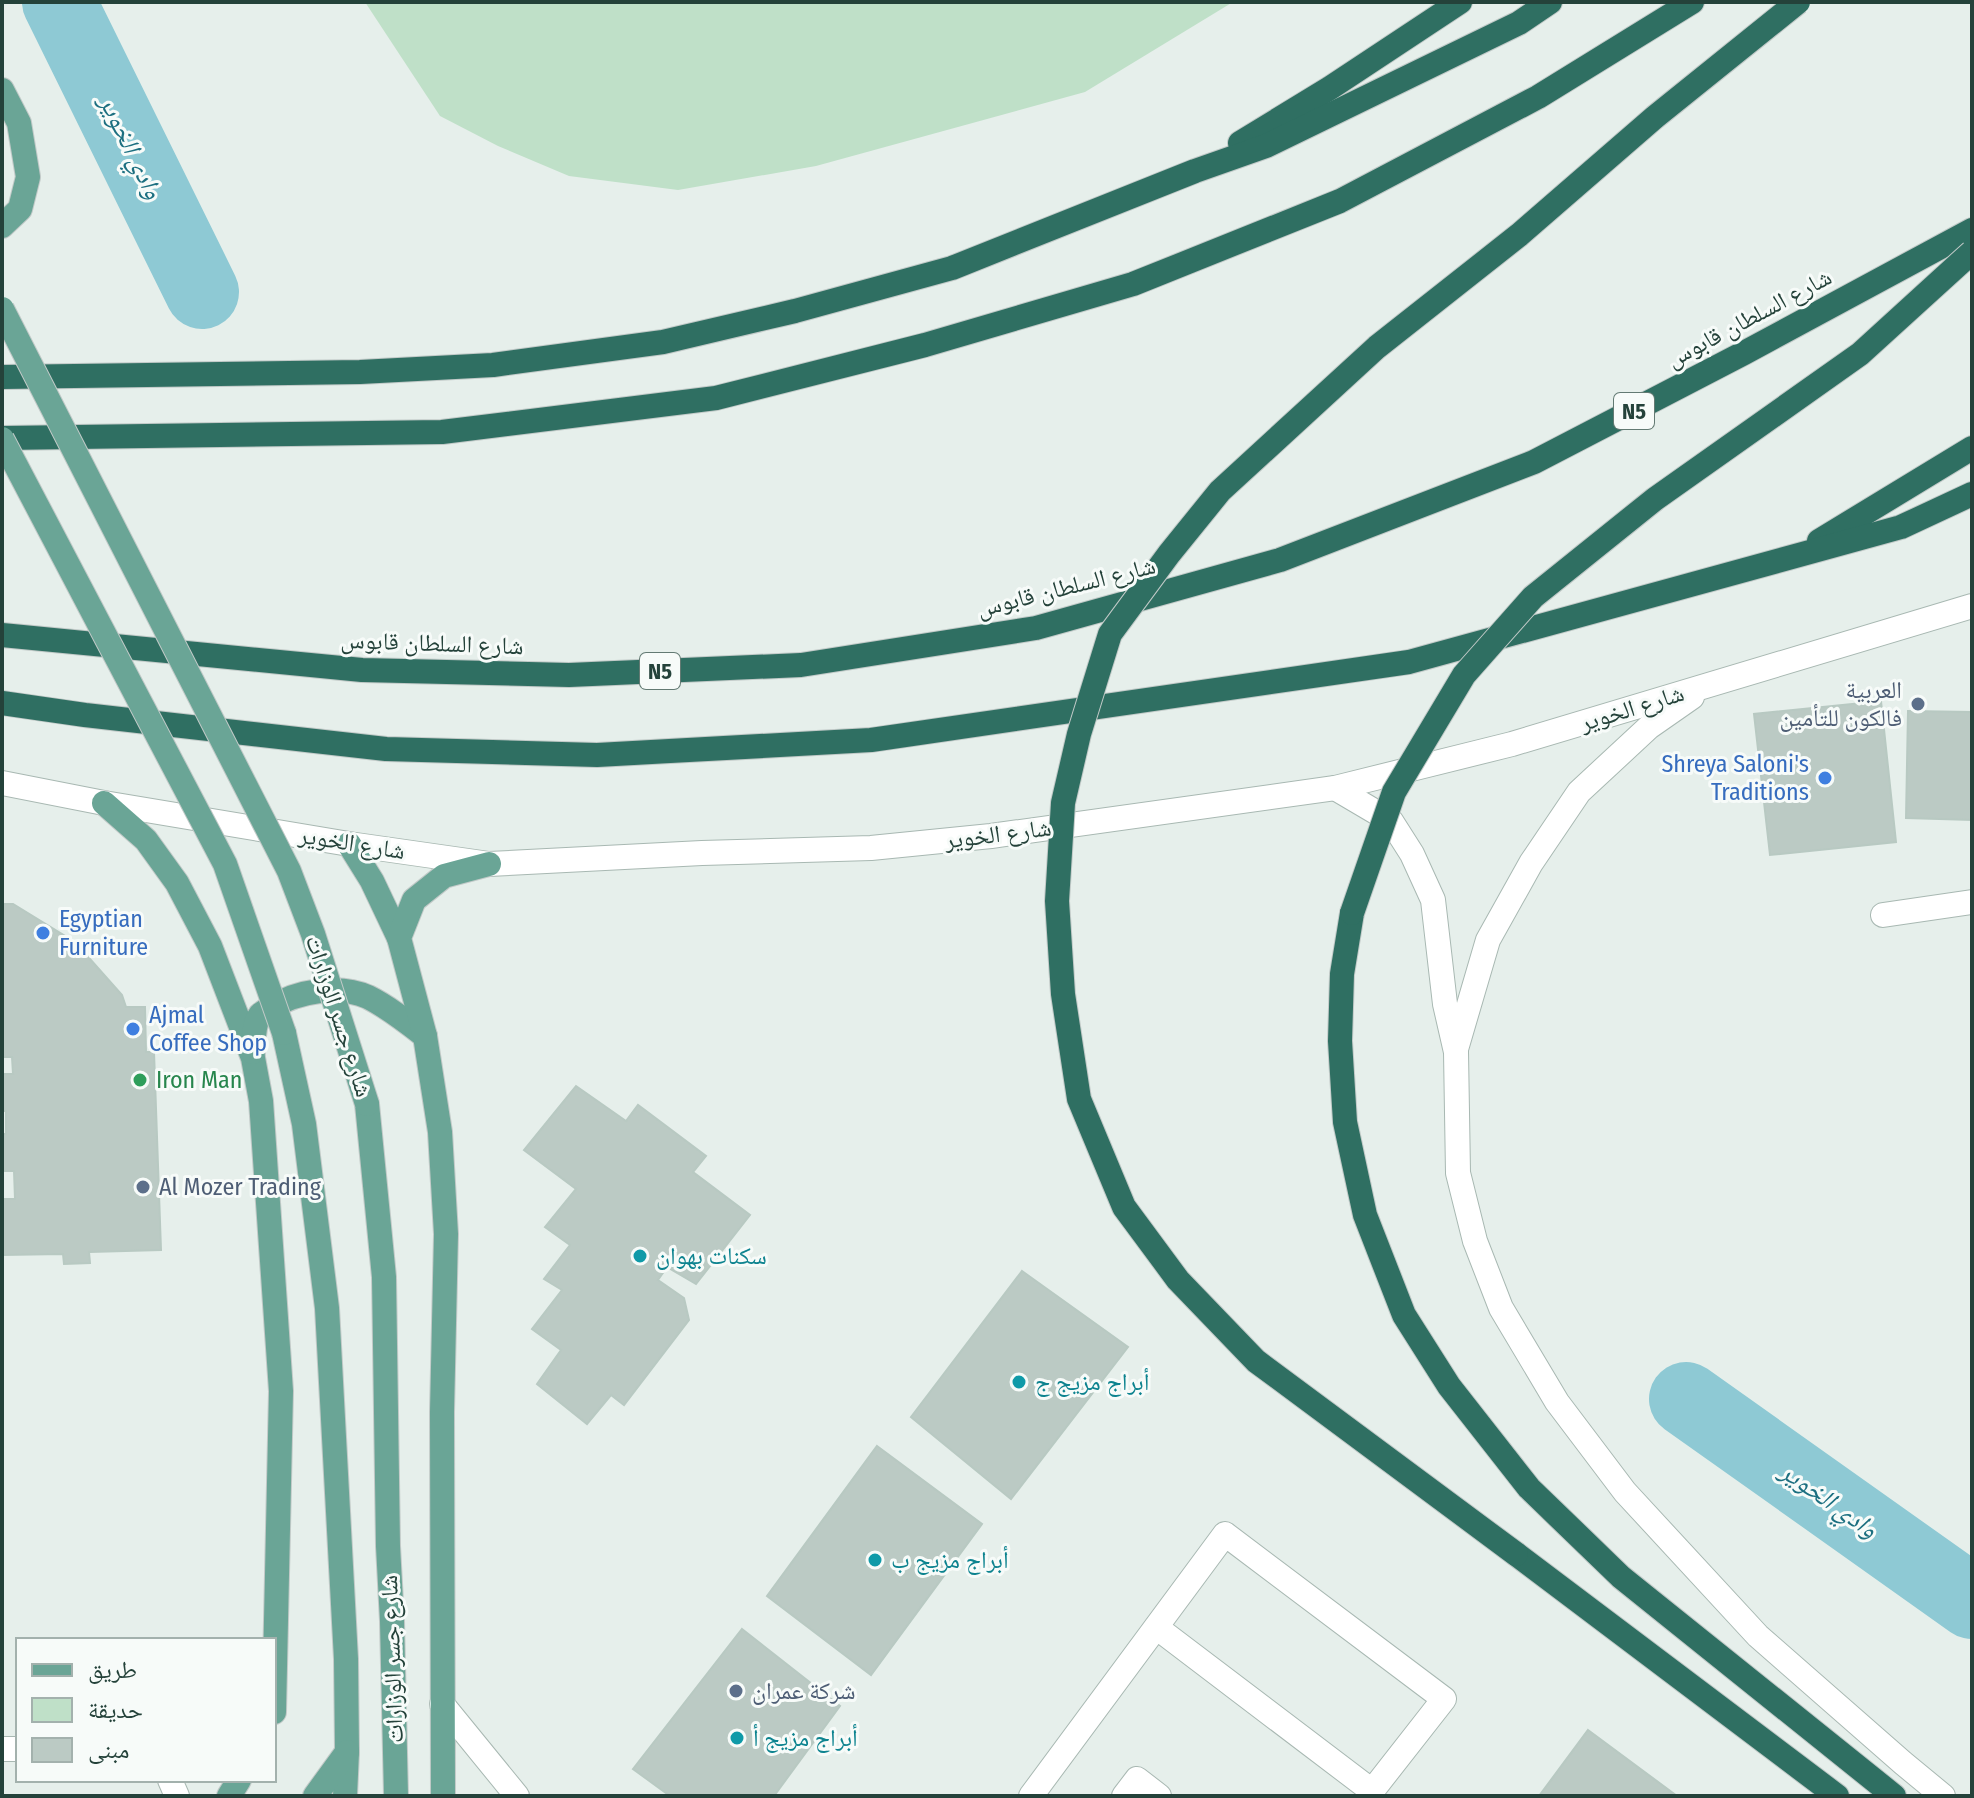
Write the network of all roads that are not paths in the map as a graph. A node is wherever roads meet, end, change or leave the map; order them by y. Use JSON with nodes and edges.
{"nodes":[{"id":1,"x":1460,"y":2,"type":"edge"},
{"id":2,"x":1550,"y":2,"type":"edge"},
{"id":3,"x":1692,"y":2,"type":"edge"},
{"id":4,"x":1798,"y":2,"type":"edge"},
{"id":5,"x":2,"y":90,"type":"edge"},
{"id":6,"x":1195,"y":171,"type":"junction"},
{"id":7,"x":2,"y":226,"type":"edge"},
{"id":8,"x":1972,"y":230,"type":"edge"},
{"id":9,"x":1972,"y":252,"type":"edge"},
{"id":10,"x":2,"y":309,"type":"edge"},
{"id":11,"x":2,"y":377,"type":"edge"},
{"id":12,"x":2,"y":438,"type":"edge"},
{"id":13,"x":1972,"y":448,"type":"edge"},
{"id":14,"x":1972,"y":494,"type":"edge"},
{"id":15,"x":1796,"y":555,"type":"junction"},
{"id":16,"x":1972,"y":606,"type":"edge"},
{"id":17,"x":2,"y":635,"type":"edge"},
{"id":18,"x":1710,"y":684,"type":"junction"},
{"id":19,"x":2,"y":703,"type":"edge"},
{"id":20,"x":2,"y":783,"type":"edge"},
{"id":21,"x":1335,"y":788,"type":"junction"},
{"id":22,"x":104,"y":803,"type":"junction"},
{"id":23,"x":349,"y":844,"type":"junction"},
{"id":24,"x":489,"y":864,"type":"junction"},
{"id":25,"x":1972,"y":902,"type":"edge"},
{"id":26,"x":1883,"y":915,"type":"dead end"},
{"id":27,"x":399,"y":938,"type":"junction"},
{"id":28,"x":425,"y":1036,"type":"junction"},
{"id":29,"x":1456,"y":1052,"type":"junction"},
{"id":30,"x":253,"y":1058,"type":"junction"},
{"id":31,"x":1156,"y":1627,"type":"junction"},
{"id":32,"x":276,"y":1638,"type":"edge"},
{"id":33,"x":442,"y":1704,"type":"junction"},
{"id":34,"x":347,"y":1752,"type":"junction"},
{"id":35,"x":315,"y":1796,"type":"edge"},
{"id":36,"x":345,"y":1796,"type":"edge"},
{"id":37,"x":396,"y":1796,"type":"edge"},
{"id":38,"x":443,"y":1796,"type":"edge"},
{"id":39,"x":517,"y":1796,"type":"edge"},
{"id":40,"x":1031,"y":1796,"type":"edge"},
{"id":41,"x":1124,"y":1796,"type":"edge"},
{"id":42,"x":1159,"y":1796,"type":"edge"},
{"id":43,"x":1837,"y":1796,"type":"edge"},
{"id":44,"x":1894,"y":1796,"type":"edge"},
{"id":45,"x":1943,"y":1796,"type":"edge"}],
"edges":[{"from":1,"to":6,"type":"highway"},
{"from":2,"to":6,"type":"highway"},
{"from":3,"to":12,"type":"highway"},
{"from":4,"to":43,"type":"highway","bridge":true},
{"from":5,"to":7,"type":"main road"},
{"from":6,"to":11,"type":"highway"},
{"from":8,"to":17,"type":"highway","name":"شارع السلطان قابوس","number":"N5"},
{"from":9,"to":44,"type":"highway","bridge":true},
{"from":10,"to":37,"type":"main road","name":"شارع جسر الوزارات","bridge":true},
{"from":12,"to":34,"type":"main road","name":"شارع جسر الوزارات","bridge":true},
{"from":13,"to":15,"type":"highway"},
{"from":14,"to":15,"type":"highway"},
{"from":15,"to":19,"type":"highway"},
{"from":16,"to":18,"type":"street","name":"شارع الخوير"},
{"from":18,"to":21,"type":"street","name":"شارع الخوير"},
{"from":18,"to":29,"type":"street"},
{"from":20,"to":22,"type":"street","name":"شارع الخوير"},
{"from":21,"to":24,"type":"street","name":"شارع الخوير"},
{"from":21,"to":29,"type":"street"},
{"from":22,"to":23,"type":"street","name":"شارع الخوير"},
{"from":22,"to":30,"type":"main road"},
{"from":23,"to":24,"type":"street","name":"شارع الخوير"},
{"from":23,"to":27,"type":"main road"},
{"from":24,"to":27,"type":"main road"},
{"from":25,"to":26,"type":"street"},
{"from":27,"to":28,"type":"main road"},
{"from":28,"to":30,"type":"main road"},
{"from":28,"to":33,"type":"main road"},
{"from":29,"to":45,"type":"street"},
{"from":30,"to":32,"type":"main road"},
{"from":31,"to":31,"type":"street"},
{"from":31,"to":40,"type":"street"},
{"from":33,"to":38,"type":"main road"},
{"from":33,"to":39,"type":"street"},
{"from":34,"to":35,"type":"main road"},
{"from":34,"to":36,"type":"main road","name":"شارع جسر الوزارات"},
{"from":41,"to":42,"type":"street"}]}
